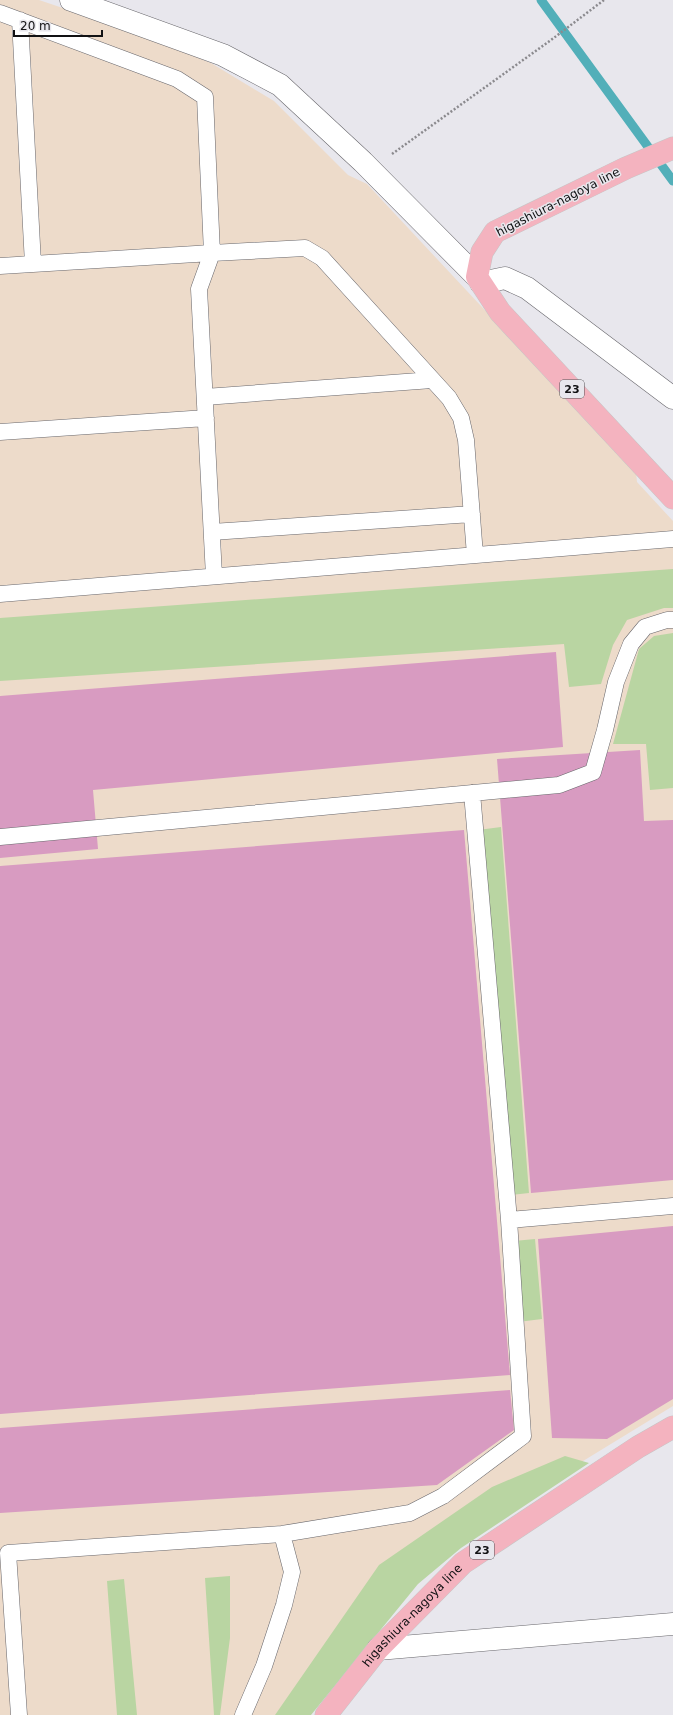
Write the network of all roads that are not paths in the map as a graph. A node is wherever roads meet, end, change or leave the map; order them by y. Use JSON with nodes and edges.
{"nodes":[{"id":1,"x":71,"y":0,"type":"edge"},
{"id":2,"x":0,"y":13,"type":"edge"},
{"id":3,"x":20,"y":20,"type":"junction"},
{"id":4,"x":673,"y":148,"type":"edge"},
{"id":5,"x":212,"y":253,"type":"junction"},
{"id":6,"x":33,"y":264,"type":"junction"},
{"id":7,"x":0,"y":266,"type":"edge"},
{"id":8,"x":479,"y":280,"type":"junction"},
{"id":9,"x":432,"y":380,"type":"junction"},
{"id":10,"x":205,"y":397,"type":"junction"},
{"id":11,"x":673,"y":398,"type":"edge"},
{"id":12,"x":206,"y":418,"type":"junction"},
{"id":13,"x":0,"y":432,"type":"edge"},
{"id":14,"x":673,"y":498,"type":"edge"},
{"id":15,"x":472,"y":514,"type":"junction"},
{"id":16,"x":212,"y":532,"type":"junction"},
{"id":17,"x":673,"y":539,"type":"edge"},
{"id":18,"x":475,"y":555,"type":"junction"},
{"id":19,"x":214,"y":576,"type":"junction"},
{"id":20,"x":0,"y":594,"type":"edge"},
{"id":21,"x":673,"y":620,"type":"edge"},
{"id":22,"x":472,"y":793,"type":"junction"},
{"id":23,"x":0,"y":837,"type":"edge"},
{"id":24,"x":673,"y":1206,"type":"edge"},
{"id":25,"x":509,"y":1220,"type":"junction"},
{"id":26,"x":673,"y":1427,"type":"edge"},
{"id":27,"x":282,"y":1534,"type":"junction"},
{"id":28,"x":673,"y":1624,"type":"edge"},
{"id":29,"x":378,"y":1649,"type":"junction"},
{"id":30,"x":19,"y":1715,"type":"edge"},
{"id":31,"x":243,"y":1715,"type":"edge"},
{"id":32,"x":326,"y":1715,"type":"edge"}],
"edges":[{"from":1,"to":8,"type":"street"},
{"from":2,"to":3,"type":"lane"},
{"from":3,"to":5,"type":"lane"},
{"from":3,"to":6,"type":"lane"},
{"from":4,"to":8,"type":"main road","name":"higashiura-nagoya line"},
{"from":5,"to":6,"type":"lane"},
{"from":5,"to":9,"type":"lane"},
{"from":5,"to":10,"type":"lane"},
{"from":6,"to":7,"type":"lane"},
{"from":8,"to":11,"type":"street"},
{"from":8,"to":14,"type":"main road","number":"23"},
{"from":9,"to":10,"type":"lane"},
{"from":9,"to":15,"type":"lane"},
{"from":10,"to":12,"type":"lane"},
{"from":12,"to":13,"type":"lane"},
{"from":12,"to":16,"type":"lane"},
{"from":15,"to":16,"type":"lane"},
{"from":15,"to":18,"type":"lane"},
{"from":16,"to":19,"type":"lane"},
{"from":17,"to":18,"type":"lane"},
{"from":18,"to":19,"type":"lane"},
{"from":19,"to":20,"type":"lane"},
{"from":21,"to":22,"type":"lane"},
{"from":22,"to":23,"type":"lane"},
{"from":22,"to":25,"type":"lane"},
{"from":24,"to":25,"type":"lane"},
{"from":25,"to":27,"type":"lane"},
{"from":26,"to":29,"type":"main road","name":"higashiura-nagoya line","number":"23"},
{"from":27,"to":30,"type":"lane"},
{"from":27,"to":31,"type":"lane"},
{"from":28,"to":29,"type":"street"},
{"from":29,"to":32,"type":"main road","name":"higashiura-nagoya line","number":"23"}]}
